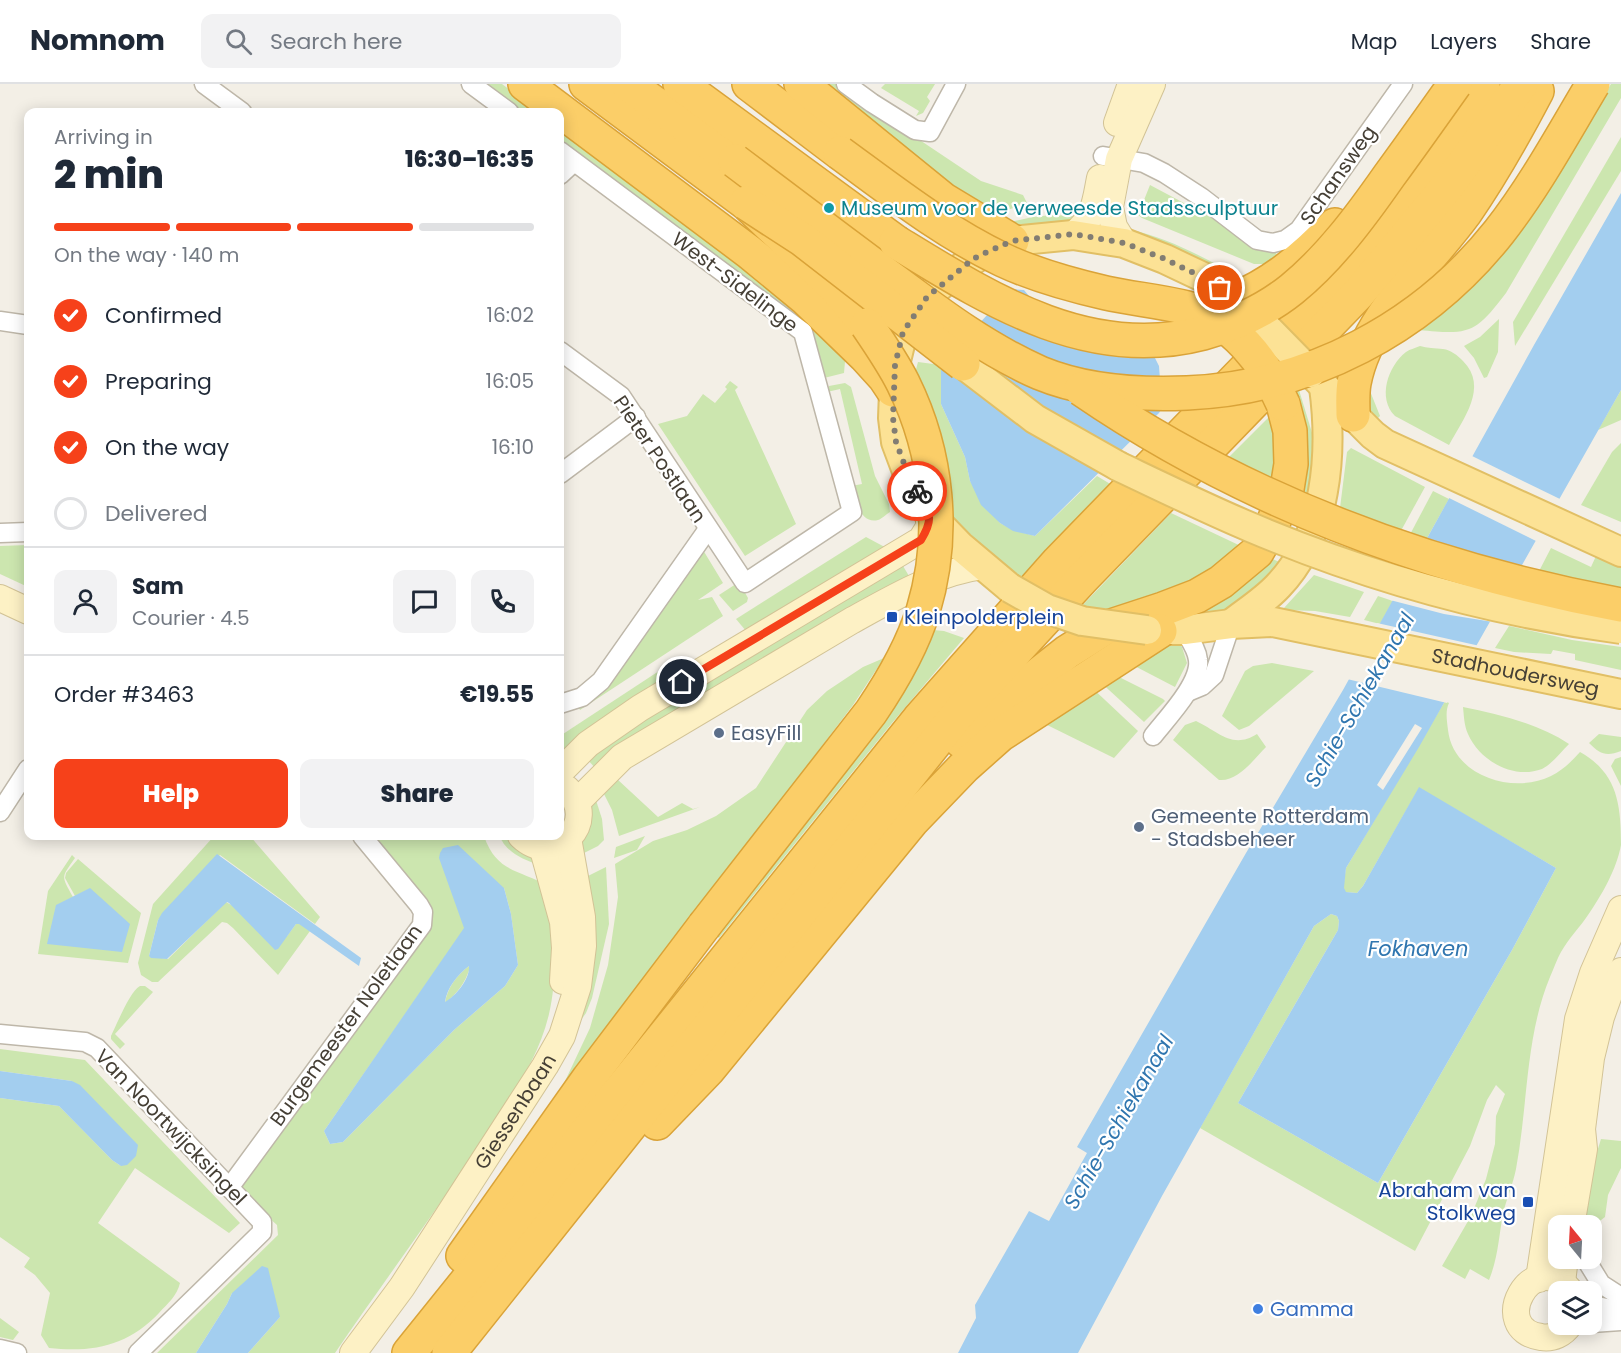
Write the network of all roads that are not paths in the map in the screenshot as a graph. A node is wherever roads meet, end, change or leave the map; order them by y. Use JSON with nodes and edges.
{"nodes":[{"id":1,"x":204,"y":84,"type":"edge"},
{"id":2,"x":471,"y":84,"type":"edge"},
{"id":3,"x":525,"y":84,"type":"edge"},
{"id":4,"x":586,"y":84,"type":"edge"},
{"id":5,"x":628,"y":84,"type":"edge"},
{"id":6,"x":680,"y":84,"type":"edge"},
{"id":7,"x":749,"y":84,"type":"edge"},
{"id":8,"x":846,"y":84,"type":"edge"},
{"id":9,"x":956,"y":84,"type":"edge"},
{"id":10,"x":1131,"y":84,"type":"edge"},
{"id":11,"x":1152,"y":84,"type":"edge"},
{"id":12,"x":1403,"y":84,"type":"edge"},
{"id":13,"x":1435,"y":84,"type":"edge"},
{"id":14,"x":1455,"y":84,"type":"edge"},
{"id":15,"x":1484,"y":84,"type":"edge"},
{"id":16,"x":1521,"y":84,"type":"edge"},
{"id":17,"x":1541,"y":84,"type":"edge"},
{"id":18,"x":1593,"y":84,"type":"edge"},
{"id":19,"x":791,"y":95,"type":"edge"},
{"id":20,"x":237,"y":108,"type":"edge"},
{"id":21,"x":504,"y":108,"type":"edge"},
{"id":22,"x":557,"y":108,"type":"edge"},
{"id":23,"x":564,"y":113,"type":"edge"},
{"id":24,"x":567,"y":156,"type":"edge"},
{"id":25,"x":1111,"y":158,"type":"junction"},
{"id":26,"x":735,"y":161,"type":"junction"},
{"id":27,"x":746,"y":203,"type":"junction"},
{"id":28,"x":1073,"y":234,"type":"junction"},
{"id":29,"x":1012,"y":241,"type":"junction"},
{"id":30,"x":896,"y":242,"type":"junction"},
{"id":31,"x":1124,"y":243,"type":"junction"},
{"id":32,"x":1235,"y":298,"type":"junction"},
{"id":33,"x":0,"y":321,"type":"edge"},
{"id":34,"x":24,"y":324,"type":"edge"},
{"id":35,"x":564,"y":354,"type":"edge"},
{"id":36,"x":963,"y":364,"type":"joint"},
{"id":37,"x":1317,"y":380,"type":"junction"},
{"id":38,"x":893,"y":390,"type":"junction"},
{"id":39,"x":1353,"y":415,"type":"junction"},
{"id":40,"x":636,"y":417,"type":"junction"},
{"id":41,"x":564,"y":471,"type":"edge"},
{"id":42,"x":929,"y":514,"type":"junction"},
{"id":43,"x":708,"y":530,"type":"junction"},
{"id":44,"x":0,"y":532,"type":"edge"},
{"id":45,"x":24,"y":532,"type":"edge"},
{"id":46,"x":1612,"y":548,"type":"edge"},
{"id":47,"x":982,"y":566,"type":"junction"},
{"id":48,"x":745,"y":583,"type":"joint"},
{"id":49,"x":0,"y":598,"type":"edge"},
{"id":50,"x":1621,"y":605,"type":"edge"},
{"id":51,"x":24,"y":609,"type":"edge"},
{"id":52,"x":1231,"y":624,"type":"junction"},
{"id":53,"x":1621,"y":629,"type":"edge"},
{"id":54,"x":1164,"y":630,"type":"junction"},
{"id":55,"x":1190,"y":691,"type":"junction"},
{"id":56,"x":1618,"y":695,"type":"edge"},
{"id":57,"x":564,"y":703,"type":"edge"},
{"id":58,"x":1153,"y":736,"type":"dead end"},
{"id":59,"x":564,"y":768,"type":"edge"},
{"id":60,"x":24,"y":775,"type":"edge"},
{"id":61,"x":568,"y":793,"type":"edge"},
{"id":62,"x":883,"y":811,"type":"junction"},
{"id":63,"x":0,"y":812,"type":"edge"},
{"id":64,"x":568,"y":838,"type":"junction"},
{"id":65,"x":365,"y":840,"type":"edge"},
{"id":66,"x":531,"y":841,"type":"edge"},
{"id":67,"x":1621,"y":909,"type":"edge"},
{"id":68,"x":1621,"y":971,"type":"edge"},
{"id":69,"x":0,"y":1034,"type":"edge"},
{"id":70,"x":229,"y":1188,"type":"junction"},
{"id":71,"x":1577,"y":1190,"type":"junction"},
{"id":72,"x":1573,"y":1215,"type":"edge"},
{"id":73,"x":1578,"y":1215,"type":"edge"},
{"id":74,"x":1592,"y":1269,"type":"edge"},
{"id":75,"x":509,"y":1278,"type":"junction"},
{"id":76,"x":1559,"y":1278,"type":"edge"},
{"id":77,"x":1621,"y":1297,"type":"edge"},
{"id":78,"x":1602,"y":1307,"type":"edge"},
{"id":79,"x":1621,"y":1311,"type":"edge"},
{"id":80,"x":1621,"y":1321,"type":"edge"},
{"id":81,"x":1602,"y":1322,"type":"edge"},
{"id":82,"x":1557,"y":1335,"type":"edge"},
{"id":83,"x":1532,"y":1344,"type":"edge"},
{"id":84,"x":0,"y":1349,"type":"edge"},
{"id":85,"x":17,"y":1353,"type":"edge"},
{"id":86,"x":138,"y":1353,"type":"edge"},
{"id":87,"x":340,"y":1353,"type":"edge"},
{"id":88,"x":353,"y":1353,"type":"edge"},
{"id":89,"x":401,"y":1353,"type":"edge"},
{"id":90,"x":409,"y":1353,"type":"edge"},
{"id":91,"x":449,"y":1353,"type":"edge"}],
"edges":[{"from":1,"to":20,"type":"street"},
{"from":2,"to":21,"type":"street"},
{"from":3,"to":22,"type":"highway"},
{"from":4,"to":26,"type":"highway"},
{"from":5,"to":26,"type":"highway"},
{"from":6,"to":26,"type":"highway"},
{"from":7,"to":19,"type":"highway"},
{"from":8,"to":9,"type":"street"},
{"from":10,"to":25,"type":"street"},
{"from":11,"to":25,"type":"street"},
{"from":12,"to":25,"type":"street","name":"Schansweg"},
{"from":13,"to":32,"type":"highway"},
{"from":14,"to":30,"type":"highway","bridge":true},
{"from":15,"to":90,"type":"highway"},
{"from":16,"to":62,"type":"highway"},
{"from":17,"to":39,"type":"highway"},
{"from":18,"to":26,"type":"highway","bridge":true},
{"from":19,"to":29,"type":"highway"},
{"from":19,"to":62,"type":"highway","bridge":true},
{"from":23,"to":38,"type":"highway"},
{"from":24,"to":48,"type":"street","name":"West-Sidelinge"},
{"from":25,"to":28,"type":"street"},
{"from":25,"to":31,"type":"street"},
{"from":26,"to":27,"type":"highway"},
{"from":26,"to":30,"type":"highway"},
{"from":27,"to":36,"type":"highway","bridge":true},
{"from":27,"to":89,"type":"highway","bridge":true},
{"from":28,"to":29,"type":"main road"},
{"from":28,"to":31,"type":"main road"},
{"from":29,"to":38,"type":"main road"},
{"from":30,"to":50,"type":"highway","bridge":true},
{"from":31,"to":32,"type":"main road"},
{"from":32,"to":37,"type":"main road","bridge":true},
{"from":33,"to":34,"type":"street"},
{"from":35,"to":40,"type":"street","name":"Pieter Postlaan"},
{"from":36,"to":53,"type":"main road","bridge":true},
{"from":37,"to":39,"type":"main road"},
{"from":37,"to":52,"type":"main road"},
{"from":38,"to":42,"type":"main road"},
{"from":39,"to":46,"type":"main road"},
{"from":40,"to":41,"type":"street"},
{"from":40,"to":43,"type":"street","name":"Pieter Postlaan"},
{"from":42,"to":47,"type":"main road"},
{"from":42,"to":59,"type":"street"},
{"from":43,"to":48,"type":"street","name":"Pieter Postlaan"},
{"from":43,"to":57,"type":"street"},
{"from":44,"to":45,"type":"street"},
{"from":47,"to":54,"type":"main road","bridge":true},
{"from":47,"to":61,"type":"street"},
{"from":49,"to":51,"type":"street"},
{"from":52,"to":54,"type":"main road"},
{"from":52,"to":55,"type":"street"},
{"from":52,"to":56,"type":"main road","name":"Stadhoudersweg"},
{"from":54,"to":55,"type":"street"},
{"from":54,"to":75,"type":"highway"},
{"from":55,"to":58,"type":"street"},
{"from":60,"to":63,"type":"street"},
{"from":61,"to":64,"type":"street"},
{"from":62,"to":75,"type":"highway"},
{"from":64,"to":66,"type":"street"},
{"from":64,"to":88,"type":"street","name":"Giessenbaan"},
{"from":65,"to":70,"type":"street","name":"Burgemeester Noletlaan"},
{"from":66,"to":87,"type":"street","name":"Giessenbaan"},
{"from":67,"to":76,"type":"street"},
{"from":68,"to":71,"type":"street"},
{"from":69,"to":70,"type":"street","name":"Van Noortwijcksingel"},
{"from":70,"to":86,"type":"street","name":"Van Noortwijcksingel"},
{"from":71,"to":72,"type":"street"},
{"from":71,"to":73,"type":"street"},
{"from":74,"to":77,"type":"street"},
{"from":75,"to":91,"type":"highway"},
{"from":76,"to":83,"type":"street"},
{"from":78,"to":79,"type":"street"},
{"from":80,"to":81,"type":"street"},
{"from":82,"to":83,"type":"street"},
{"from":84,"to":85,"type":"street"}]}
